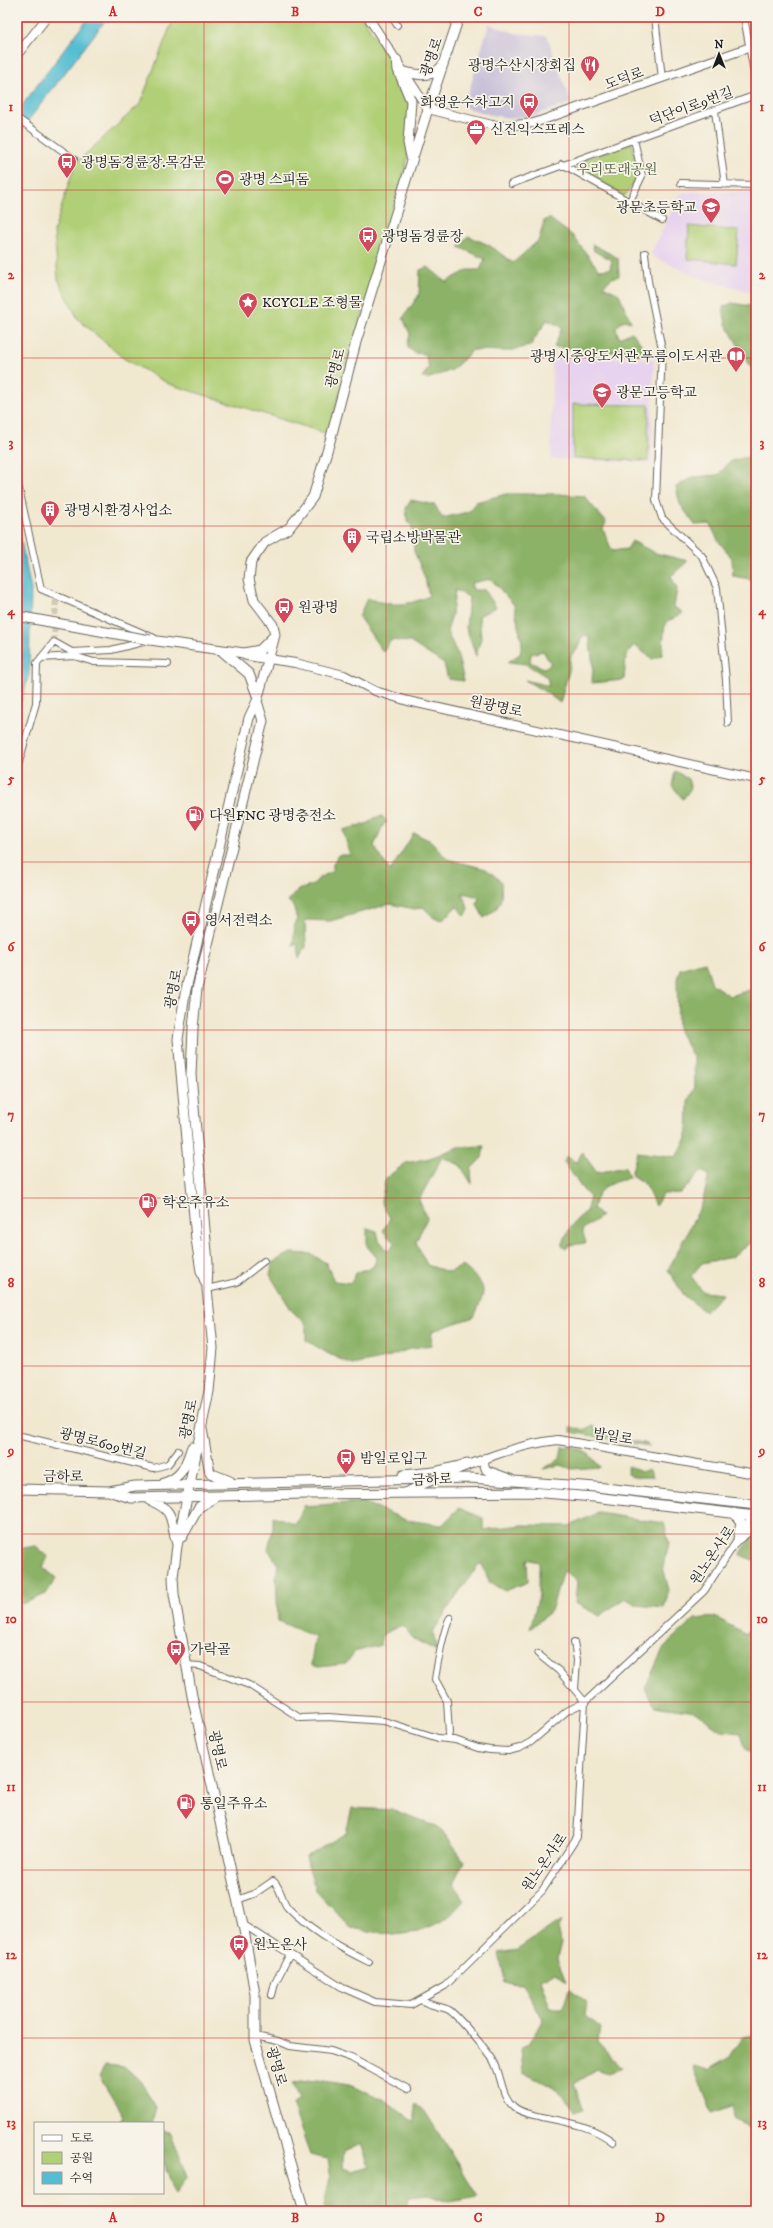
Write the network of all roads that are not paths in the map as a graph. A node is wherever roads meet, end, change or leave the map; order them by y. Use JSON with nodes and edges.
{"nodes":[{"id":1,"x":47,"y":17,"type":"edge"},
{"id":2,"x":368,"y":17,"type":"edge"},
{"id":3,"x":392,"y":17,"type":"edge"},
{"id":4,"x":459,"y":17,"type":"edge"},
{"id":5,"x":655,"y":17,"type":"edge"},
{"id":6,"x":744,"y":17,"type":"edge"},
{"id":7,"x":397,"y":25,"type":"dead end"},
{"id":8,"x":753,"y":46,"type":"edge"},
{"id":9,"x":17,"y":55,"type":"edge"},
{"id":10,"x":397,"y":60,"type":"junction"},
{"id":11,"x":444,"y":61,"type":"junction"},
{"id":12,"x":405,"y":72,"type":"junction"},
{"id":13,"x":662,"y":78,"type":"junction"},
{"id":14,"x":756,"y":84,"type":"edge"},
{"id":15,"x":756,"y":95,"type":"edge"},
{"id":16,"x":428,"y":109,"type":"junction"},
{"id":17,"x":715,"y":111,"type":"junction"},
{"id":18,"x":17,"y":118,"type":"edge"},
{"id":19,"x":634,"y":139,"type":"junction"},
{"id":20,"x":74,"y":159,"type":"dead end"},
{"id":21,"x":412,"y":162,"type":"junction"},
{"id":22,"x":562,"y":164,"type":"junction"},
{"id":23,"x":681,"y":183,"type":"dead end"},
{"id":24,"x":511,"y":184,"type":"dead end"},
{"id":25,"x":725,"y":185,"type":"junction"},
{"id":26,"x":756,"y":185,"type":"edge"},
{"id":27,"x":630,"y":203,"type":"junction"},
{"id":28,"x":662,"y":220,"type":"dead end"},
{"id":29,"x":645,"y":254,"type":"dead end"},
{"id":30,"x":17,"y":480,"type":"edge"},
{"id":31,"x":17,"y":616,"type":"edge"},
{"id":32,"x":275,"y":635,"type":"junction"},
{"id":33,"x":150,"y":640,"type":"junction"},
{"id":34,"x":162,"y":642,"type":"junction"},
{"id":35,"x":80,"y":651,"type":"junction"},
{"id":36,"x":228,"y":652,"type":"junction"},
{"id":37,"x":74,"y":656,"type":"junction"},
{"id":38,"x":41,"y":658,"type":"junction"},
{"id":39,"x":269,"y":659,"type":"junction"},
{"id":40,"x":168,"y":664,"type":"dead end"},
{"id":41,"x":258,"y":699,"type":"junction"},
{"id":42,"x":728,"y":723,"type":"dead end"},
{"id":43,"x":17,"y":769,"type":"edge"},
{"id":44,"x":756,"y":779,"type":"edge"},
{"id":45,"x":264,"y":1261,"type":"dead end"},
{"id":46,"x":207,"y":1289,"type":"junction"},
{"id":47,"x":201,"y":1423,"type":"junction"},
{"id":48,"x":17,"y":1435,"type":"edge"},
{"id":49,"x":178,"y":1451,"type":"dead end"},
{"id":50,"x":485,"y":1458,"type":"junction"},
{"id":51,"x":467,"y":1464,"type":"junction"},
{"id":52,"x":756,"y":1474,"type":"edge"},
{"id":53,"x":436,"y":1479,"type":"junction"},
{"id":54,"x":372,"y":1481,"type":"junction"},
{"id":55,"x":515,"y":1481,"type":"junction"},
{"id":56,"x":239,"y":1484,"type":"junction"},
{"id":57,"x":189,"y":1485,"type":"junction"},
{"id":58,"x":158,"y":1486,"type":"junction"},
{"id":59,"x":17,"y":1489,"type":"edge"},
{"id":60,"x":109,"y":1491,"type":"junction"},
{"id":61,"x":400,"y":1494,"type":"junction"},
{"id":62,"x":225,"y":1496,"type":"junction"},
{"id":63,"x":186,"y":1497,"type":"junction"},
{"id":64,"x":144,"y":1498,"type":"junction"},
{"id":65,"x":756,"y":1505,"type":"edge"},
{"id":66,"x":734,"y":1513,"type":"junction"},
{"id":67,"x":754,"y":1516,"type":"edge"},
{"id":68,"x":756,"y":1525,"type":"edge"},
{"id":69,"x":738,"y":1539,"type":"junction"},
{"id":70,"x":177,"y":1546,"type":"junction"},
{"id":71,"x":450,"y":1618,"type":"dead end"},
{"id":72,"x":574,"y":1642,"type":"dead end"},
{"id":73,"x":538,"y":1654,"type":"dead end"},
{"id":74,"x":186,"y":1665,"type":"junction"},
{"id":75,"x":574,"y":1689,"type":"junction"},
{"id":76,"x":585,"y":1702,"type":"junction"},
{"id":77,"x":447,"y":1739,"type":"junction"},
{"id":78,"x":236,"y":1900,"type":"junction"},
{"id":79,"x":242,"y":1923,"type":"junction"},
{"id":80,"x":290,"y":1954,"type":"junction"},
{"id":81,"x":369,"y":1962,"type":"dead end"},
{"id":82,"x":272,"y":1994,"type":"dead end"},
{"id":83,"x":421,"y":2000,"type":"junction"},
{"id":84,"x":255,"y":2036,"type":"junction"},
{"id":85,"x":408,"y":2089,"type":"dead end"},
{"id":86,"x":613,"y":2142,"type":"dead end"},
{"id":87,"x":304,"y":2211,"type":"edge"}],
"edges":[{"from":1,"to":9,"type":"street"},
{"from":2,"to":10,"type":"street"},
{"from":3,"to":7,"type":"street"},
{"from":4,"to":11,"type":"main road","name":"광명로"},
{"from":5,"to":13,"type":"street"},
{"from":6,"to":8,"type":"street"},
{"from":8,"to":13,"type":"street","name":"도덕로"},
{"from":8,"to":14,"type":"street"},
{"from":10,"to":12,"type":"street"},
{"from":10,"to":21,"type":"main road"},
{"from":11,"to":12,"type":"main road"},
{"from":11,"to":16,"type":"main road","name":"광명로"},
{"from":12,"to":16,"type":"street"},
{"from":13,"to":16,"type":"street","name":"도덕로"},
{"from":15,"to":17,"type":"street","name":"덕단이로9번길"},
{"from":16,"to":21,"type":"main road","name":"광명로"},
{"from":17,"to":19,"type":"street","name":"덕단이로9번길"},
{"from":17,"to":25,"type":"street"},
{"from":18,"to":20,"type":"street"},
{"from":19,"to":22,"type":"street","name":"덕단이로9번길"},
{"from":19,"to":27,"type":"street"},
{"from":21,"to":32,"type":"main road","name":"광명로"},
{"from":22,"to":24,"type":"street","name":"덕단이로9번길"},
{"from":22,"to":27,"type":"street"},
{"from":23,"to":25,"type":"street"},
{"from":25,"to":26,"type":"street"},
{"from":27,"to":28,"type":"street"},
{"from":29,"to":42,"type":"street"},
{"from":30,"to":34,"type":"street"},
{"from":31,"to":33,"type":"main road","bridge":true},
{"from":32,"to":36,"type":"main road"},
{"from":32,"to":39,"type":"main road","name":"광명로"},
{"from":33,"to":34,"type":"main road"},
{"from":33,"to":35,"type":"street"},
{"from":34,"to":36,"type":"main road"},
{"from":35,"to":37,"type":"street"},
{"from":35,"to":38,"type":"street"},
{"from":36,"to":39,"type":"main road","name":"원광명로"},
{"from":36,"to":41,"type":"main road"},
{"from":37,"to":38,"type":"street"},
{"from":37,"to":40,"type":"street"},
{"from":38,"to":43,"type":"street"},
{"from":39,"to":41,"type":"main road","name":"광명로"},
{"from":39,"to":44,"type":"street","name":"원광명로"},
{"from":41,"to":46,"type":"main road","name":"광명로"},
{"from":41,"to":46,"type":"main road","name":"광명로"},
{"from":45,"to":46,"type":"street"},
{"from":46,"to":47,"type":"main road","name":"광명로"},
{"from":47,"to":56,"type":"main road"},
{"from":47,"to":57,"type":"main road","name":"광명로"},
{"from":47,"to":58,"type":"main road"},
{"from":48,"to":49,"type":"street","name":"광명로609번길"},
{"from":50,"to":51,"type":"street","name":"밤일로"},
{"from":50,"to":52,"type":"street","name":"밤일로"},
{"from":50,"to":55,"type":"street"},
{"from":51,"to":53,"type":"street","name":"밤일로"},
{"from":51,"to":54,"type":"main road"},
{"from":53,"to":54,"type":"main road","name":"금하로"},
{"from":53,"to":55,"type":"main road","name":"금하로"},
{"from":53,"to":61,"type":"street","name":"밤일로"},
{"from":54,"to":56,"type":"main road","name":"금하로"},
{"from":55,"to":65,"type":"main road","name":"금하로"},
{"from":56,"to":57,"type":"main road","name":"금하로"},
{"from":57,"to":58,"type":"main road","name":"금하로"},
{"from":57,"to":63,"type":"main road","name":"광명로"},
{"from":58,"to":60,"type":"main road","name":"금하로"},
{"from":59,"to":60,"type":"main road","name":"금하로"},
{"from":60,"to":64,"type":"main road","name":"금하로"},
{"from":61,"to":62,"type":"main road","name":"금하로"},
{"from":61,"to":66,"type":"main road","name":"금하로"},
{"from":62,"to":63,"type":"main road","name":"금하로"},
{"from":62,"to":70,"type":"main road"},
{"from":63,"to":64,"type":"main road","name":"금하로"},
{"from":63,"to":70,"type":"main road","name":"광명로"},
{"from":64,"to":70,"type":"main road"},
{"from":65,"to":67,"type":"street","name":"원노온사로"},
{"from":66,"to":67,"type":"main road","name":"금하로"},
{"from":66,"to":69,"type":"main road"},
{"from":67,"to":69,"type":"street","name":"원노온사로"},
{"from":68,"to":69,"type":"main road"},
{"from":69,"to":76,"type":"street","name":"원노온사로"},
{"from":70,"to":74,"type":"main road","name":"광명로"},
{"from":71,"to":77,"type":"street"},
{"from":72,"to":75,"type":"street"},
{"from":73,"to":75,"type":"street"},
{"from":74,"to":77,"type":"street"},
{"from":74,"to":78,"type":"main road","name":"광명로"},
{"from":75,"to":76,"type":"street"},
{"from":76,"to":77,"type":"street"},
{"from":76,"to":83,"type":"street","name":"원노온사로"},
{"from":78,"to":79,"type":"main road","name":"광명로"},
{"from":78,"to":81,"type":"street"},
{"from":79,"to":80,"type":"street","name":"원노온사로"},
{"from":79,"to":84,"type":"main road","name":"광명로"},
{"from":80,"to":82,"type":"street"},
{"from":80,"to":83,"type":"street","name":"원노온사로"},
{"from":83,"to":86,"type":"street"},
{"from":84,"to":85,"type":"street"},
{"from":84,"to":87,"type":"main road","name":"광명로"}]}
